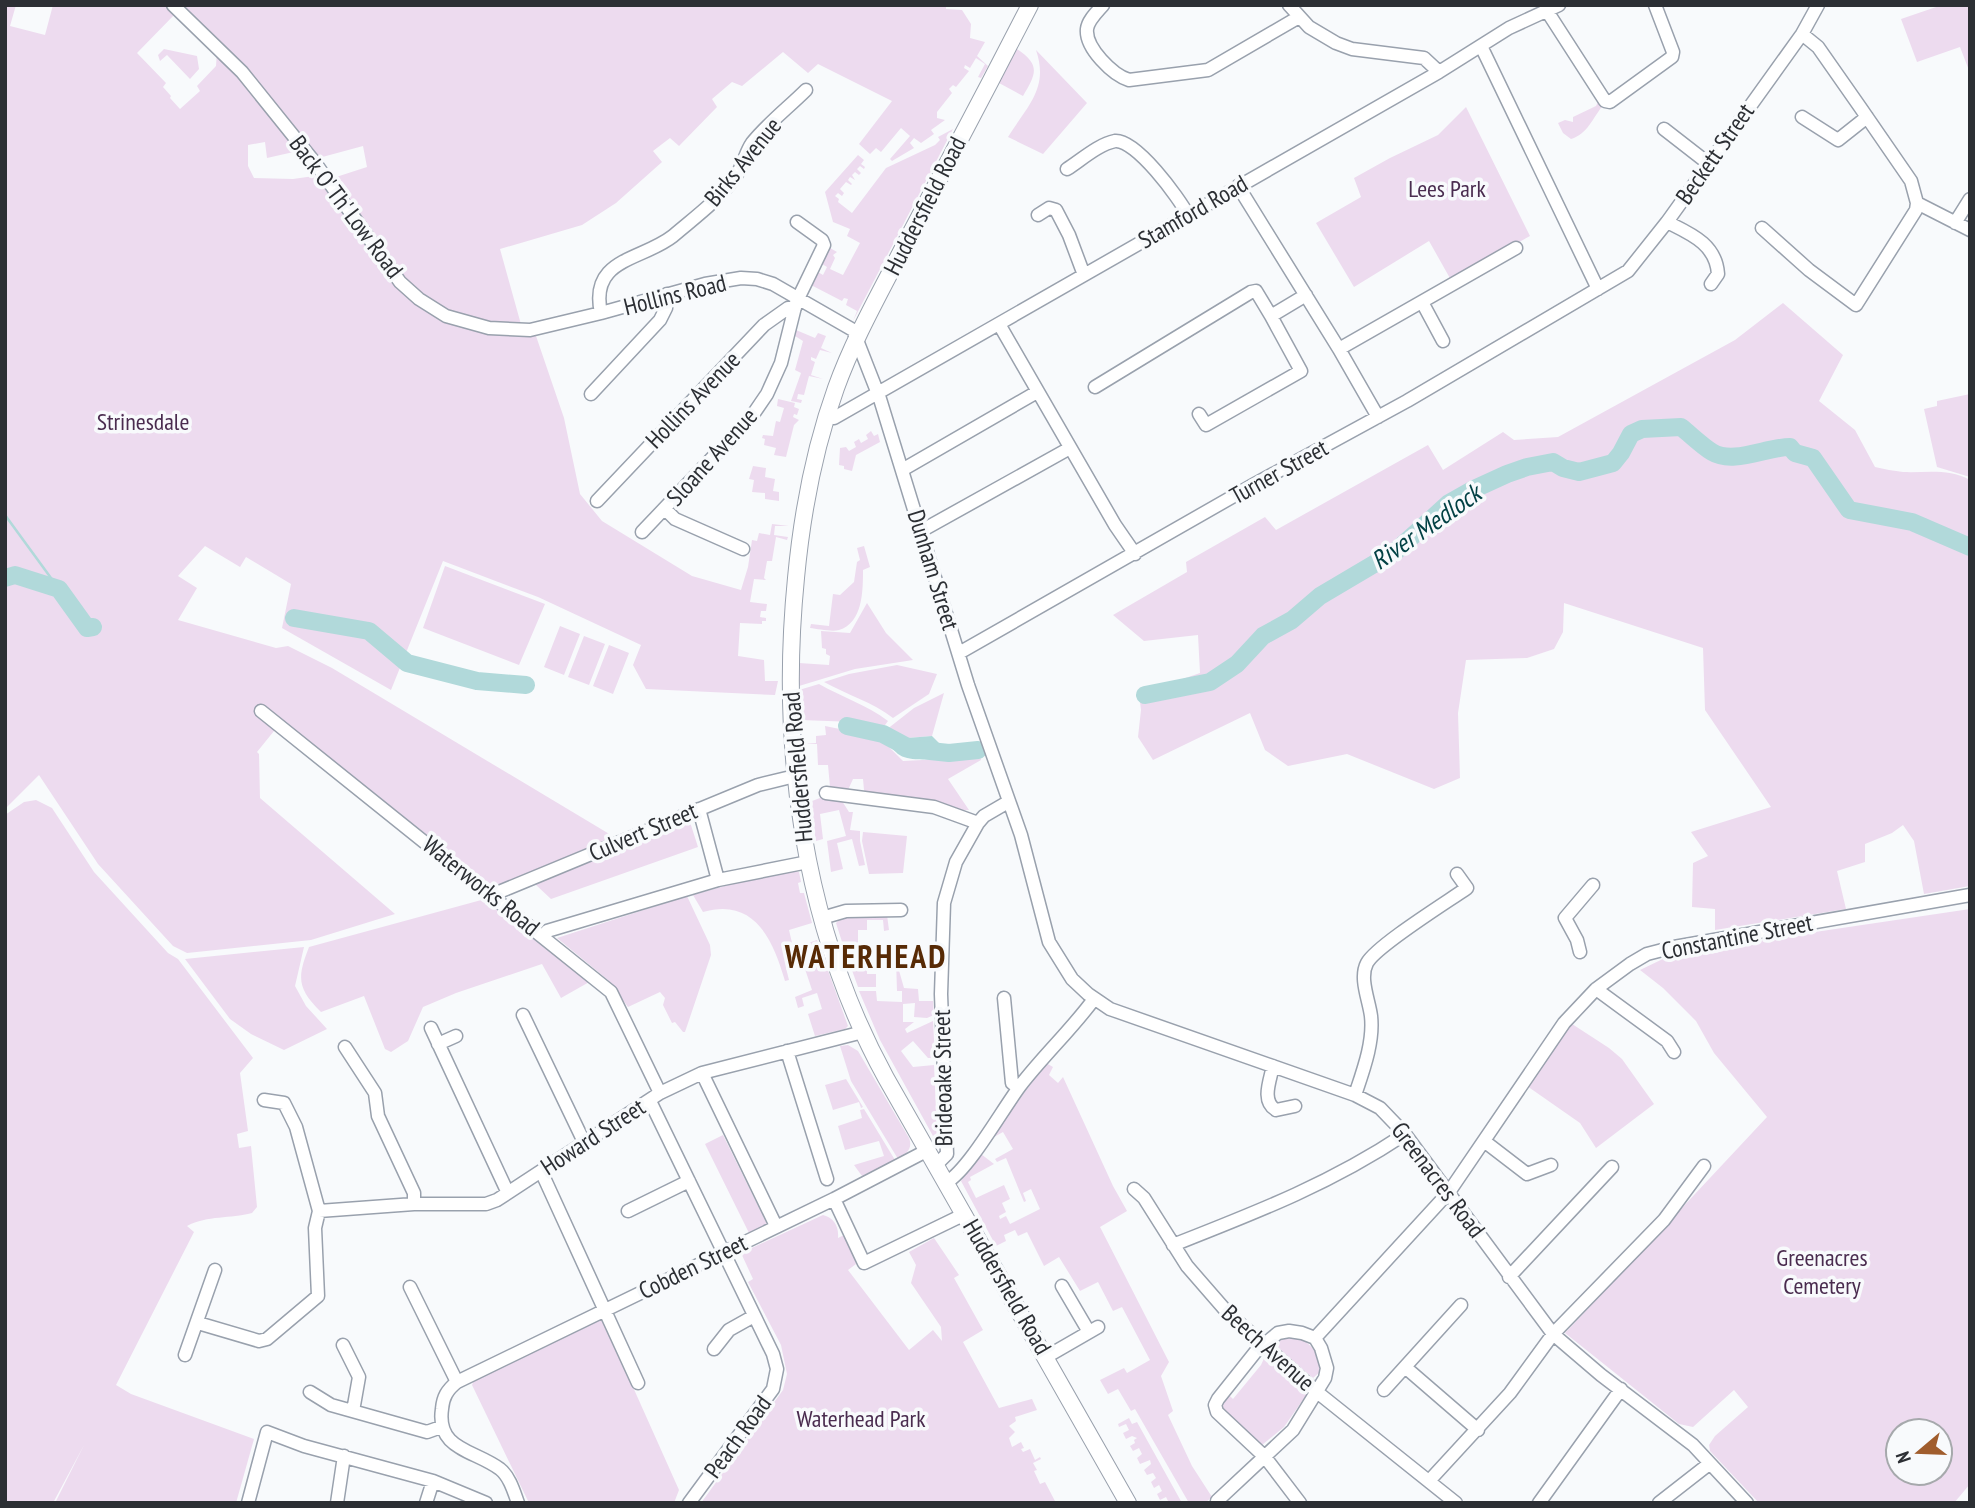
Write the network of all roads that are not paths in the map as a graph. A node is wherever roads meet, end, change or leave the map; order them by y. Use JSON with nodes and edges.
{"nodes":[{"id":1,"x":173,"y":5,"type":"edge"},
{"id":2,"x":1030,"y":5,"type":"edge"},
{"id":3,"x":1103,"y":5,"type":"edge"},
{"id":4,"x":1289,"y":5,"type":"edge"},
{"id":5,"x":1559,"y":5,"type":"edge"},
{"id":6,"x":1655,"y":5,"type":"edge"},
{"id":7,"x":1818,"y":5,"type":"edge"},
{"id":8,"x":1546,"y":11,"type":"junction"},
{"id":9,"x":1298,"y":17,"type":"junction"},
{"id":10,"x":1802,"y":34,"type":"junction"},
{"id":11,"x":1481,"y":47,"type":"junction"},
{"id":12,"x":1439,"y":72,"type":"junction"},
{"id":13,"x":806,"y":90,"type":"dead end"},
{"id":14,"x":1802,"y":117,"type":"dead end"},
{"id":15,"x":1867,"y":117,"type":"junction"},
{"id":16,"x":1664,"y":129,"type":"dead end"},
{"id":17,"x":1709,"y":164,"type":"junction"},
{"id":18,"x":1068,"y":169,"type":"dead end"},
{"id":19,"x":1238,"y":186,"type":"junction"},
{"id":20,"x":1970,"y":199,"type":"edge"},
{"id":21,"x":1917,"y":203,"type":"junction"},
{"id":22,"x":1038,"y":215,"type":"dead end"},
{"id":23,"x":1188,"y":215,"type":"junction"},
{"id":24,"x":797,"y":222,"type":"dead end"},
{"id":25,"x":1667,"y":222,"type":"junction"},
{"id":26,"x":1955,"y":223,"type":"junction"},
{"id":27,"x":1762,"y":228,"type":"dead end"},
{"id":28,"x":1970,"y":230,"type":"edge"},
{"id":29,"x":1516,"y":248,"type":"dead end"},
{"id":30,"x":1084,"y":275,"type":"junction"},
{"id":31,"x":1711,"y":284,"type":"dead end"},
{"id":32,"x":1598,"y":289,"type":"junction"},
{"id":33,"x":667,"y":294,"type":"junction"},
{"id":34,"x":1306,"y":295,"type":"junction"},
{"id":35,"x":1422,"y":302,"type":"junction"},
{"id":36,"x":797,"y":303,"type":"junction"},
{"id":37,"x":601,"y":313,"type":"junction"},
{"id":38,"x":1271,"y":316,"type":"junction"},
{"id":39,"x":999,"y":324,"type":"junction"},
{"id":40,"x":857,"y":338,"type":"junction"},
{"id":41,"x":1443,"y":341,"type":"dead end"},
{"id":42,"x":1339,"y":349,"type":"junction"},
{"id":43,"x":1095,"y":387,"type":"dead end"},
{"id":44,"x":1037,"y":392,"type":"junction"},
{"id":45,"x":877,"y":393,"type":"junction"},
{"id":46,"x":591,"y":394,"type":"dead end"},
{"id":47,"x":1199,"y":414,"type":"dead end"},
{"id":48,"x":826,"y":416,"type":"junction"},
{"id":49,"x":1378,"y":417,"type":"junction"},
{"id":50,"x":1070,"y":448,"type":"junction"},
{"id":51,"x":902,"y":470,"type":"junction"},
{"id":52,"x":597,"y":501,"type":"dead end"},
{"id":53,"x":665,"y":509,"type":"junction"},
{"id":54,"x":921,"y":531,"type":"junction"},
{"id":55,"x":642,"y":532,"type":"dead end"},
{"id":56,"x":743,"y":548,"type":"dead end"},
{"id":57,"x":1135,"y":554,"type":"junction"},
{"id":58,"x":959,"y":653,"type":"junction"},
{"id":59,"x":261,"y":711,"type":"dead end"},
{"id":60,"x":795,"y":776,"type":"junction"},
{"id":61,"x":826,"y":793,"type":"dead end"},
{"id":62,"x":1008,"y":802,"type":"junction"},
{"id":63,"x":699,"y":809,"type":"junction"},
{"id":64,"x":978,"y":823,"type":"junction"},
{"id":65,"x":808,"y":862,"type":"junction"},
{"id":66,"x":1457,"y":874,"type":"dead end"},
{"id":67,"x":718,"y":880,"type":"junction"},
{"id":68,"x":1593,"y":885,"type":"dead end"},
{"id":69,"x":1970,"y":895,"type":"edge"},
{"id":70,"x":495,"y":897,"type":"junction"},
{"id":71,"x":901,"y":910,"type":"dead end"},
{"id":72,"x":822,"y":918,"type":"junction"},
{"id":73,"x":544,"y":937,"type":"junction"},
{"id":74,"x":1580,"y":953,"type":"dead end"},
{"id":75,"x":1595,"y":989,"type":"junction"},
{"id":76,"x":1004,"y":998,"type":"dead end"},
{"id":77,"x":1094,"y":999,"type":"junction"},
{"id":78,"x":523,"y":1015,"type":"dead end"},
{"id":79,"x":431,"y":1028,"type":"dead end"},
{"id":80,"x":863,"y":1032,"type":"junction"},
{"id":81,"x":456,"y":1036,"type":"dead end"},
{"id":82,"x":438,"y":1044,"type":"junction"},
{"id":83,"x":352,"y":1050,"type":"dead end"},
{"id":84,"x":787,"y":1051,"type":"junction"},
{"id":85,"x":1674,"y":1052,"type":"dead end"},
{"id":86,"x":1273,"y":1066,"type":"junction"},
{"id":87,"x":702,"y":1073,"type":"junction"},
{"id":88,"x":1018,"y":1088,"type":"junction"},
{"id":89,"x":1355,"y":1095,"type":"junction"},
{"id":90,"x":655,"y":1097,"type":"junction"},
{"id":91,"x":264,"y":1100,"type":"dead end"},
{"id":92,"x":1295,"y":1106,"type":"dead end"},
{"id":93,"x":1405,"y":1133,"type":"junction"},
{"id":94,"x":1484,"y":1141,"type":"junction"},
{"id":95,"x":584,"y":1142,"type":"junction"},
{"id":96,"x":928,"y":1150,"type":"junction"},
{"id":97,"x":937,"y":1164,"type":"junction"},
{"id":98,"x":1551,"y":1165,"type":"dead end"},
{"id":99,"x":1704,"y":1166,"type":"dead end"},
{"id":100,"x":1612,"y":1167,"type":"dead end"},
{"id":101,"x":541,"y":1171,"type":"junction"},
{"id":102,"x":827,"y":1179,"type":"dead end"},
{"id":103,"x":689,"y":1181,"type":"junction"},
{"id":104,"x":947,"y":1182,"type":"junction"},
{"id":105,"x":1134,"y":1189,"type":"dead end"},
{"id":106,"x":507,"y":1191,"type":"junction"},
{"id":107,"x":1449,"y":1192,"type":"junction"},
{"id":108,"x":834,"y":1199,"type":"junction"},
{"id":109,"x":414,"y":1203,"type":"junction"},
{"id":110,"x":319,"y":1211,"type":"junction"},
{"id":111,"x":628,"y":1212,"type":"dead end"},
{"id":112,"x":965,"y":1214,"type":"junction"},
{"id":113,"x":776,"y":1226,"type":"junction"},
{"id":114,"x":1173,"y":1245,"type":"junction"},
{"id":115,"x":723,"y":1252,"type":"junction"},
{"id":116,"x":215,"y":1270,"type":"dead end"},
{"id":117,"x":1509,"y":1277,"type":"junction"},
{"id":118,"x":1062,"y":1286,"type":"dead end"},
{"id":119,"x":410,"y":1287,"type":"dead end"},
{"id":120,"x":1461,"y":1305,"type":"dead end"},
{"id":121,"x":604,"y":1310,"type":"junction"},
{"id":122,"x":754,"y":1316,"type":"junction"},
{"id":123,"x":198,"y":1322,"type":"junction"},
{"id":124,"x":1553,"y":1334,"type":"junction"},
{"id":125,"x":1315,"y":1338,"type":"junction"},
{"id":126,"x":1262,"y":1344,"type":"junction"},
{"id":127,"x":343,"y":1345,"type":"dead end"},
{"id":128,"x":714,"y":1349,"type":"dead end"},
{"id":129,"x":185,"y":1355,"type":"dead end"},
{"id":130,"x":1046,"y":1357,"type":"junction"},
{"id":131,"x":1405,"y":1367,"type":"junction"},
{"id":132,"x":457,"y":1382,"type":"junction"},
{"id":133,"x":638,"y":1382,"type":"dead end"},
{"id":134,"x":1384,"y":1390,"type":"dead end"},
{"id":135,"x":1621,"y":1390,"type":"junction"},
{"id":136,"x":310,"y":1392,"type":"dead end"},
{"id":137,"x":1317,"y":1392,"type":"junction"},
{"id":138,"x":353,"y":1411,"type":"junction"},
{"id":139,"x":441,"y":1427,"type":"junction"},
{"id":140,"x":1478,"y":1430,"type":"junction"},
{"id":141,"x":344,"y":1456,"type":"junction"},
{"id":142,"x":1265,"y":1457,"type":"junction"},
{"id":143,"x":1709,"y":1464,"type":"junction"},
{"id":144,"x":433,"y":1481,"type":"junction"},
{"id":145,"x":1430,"y":1481,"type":"junction"},
{"id":146,"x":1218,"y":1502,"type":"edge"},
{"id":147,"x":248,"y":1503,"type":"edge"},
{"id":148,"x":337,"y":1503,"type":"edge"},
{"id":149,"x":426,"y":1503,"type":"edge"},
{"id":150,"x":486,"y":1503,"type":"edge"},
{"id":151,"x":518,"y":1503,"type":"edge"},
{"id":152,"x":689,"y":1503,"type":"edge"},
{"id":153,"x":1128,"y":1503,"type":"edge"},
{"id":154,"x":1300,"y":1503,"type":"edge"},
{"id":155,"x":1456,"y":1503,"type":"edge"},
{"id":156,"x":1539,"y":1503,"type":"edge"},
{"id":157,"x":1658,"y":1503,"type":"edge"},
{"id":158,"x":1747,"y":1503,"type":"edge"}],
"edges":[{"from":1,"to":37,"type":"street","name":"Back O' Th' Low Road"},
{"from":2,"to":40,"type":"main road","name":"Huddersfield Road"},
{"from":3,"to":9,"type":"street"},
{"from":4,"to":9,"type":"street"},
{"from":5,"to":8,"type":"street","name":"Stamford Road"},
{"from":6,"to":8,"type":"street"},
{"from":7,"to":10,"type":"street","name":"Beckett Street"},
{"from":8,"to":11,"type":"street","name":"Stamford Road"},
{"from":9,"to":12,"type":"street"},
{"from":10,"to":15,"type":"street"},
{"from":10,"to":17,"type":"street","name":"Beckett Street"},
{"from":11,"to":12,"type":"street","name":"Stamford Road"},
{"from":11,"to":32,"type":"street"},
{"from":12,"to":19,"type":"street","name":"Stamford Road"},
{"from":13,"to":37,"type":"street","name":"Birks Avenue"},
{"from":14,"to":15,"type":"street"},
{"from":15,"to":21,"type":"street"},
{"from":16,"to":17,"type":"street"},
{"from":17,"to":25,"type":"street","name":"Beckett Street"},
{"from":18,"to":23,"type":"street"},
{"from":19,"to":23,"type":"street","name":"Stamford Road"},
{"from":19,"to":34,"type":"street"},
{"from":20,"to":26,"type":"street"},
{"from":21,"to":26,"type":"street"},
{"from":21,"to":27,"type":"street"},
{"from":22,"to":30,"type":"street"},
{"from":23,"to":30,"type":"street","name":"Stamford Road"},
{"from":24,"to":36,"type":"street","name":"Sloane Avenue"},
{"from":25,"to":31,"type":"street"},
{"from":25,"to":32,"type":"street","name":"Beckett Street"},
{"from":26,"to":28,"type":"street"},
{"from":29,"to":35,"type":"street"},
{"from":30,"to":39,"type":"street","name":"Stamford Road"},
{"from":32,"to":49,"type":"street","name":"Turner Street"},
{"from":33,"to":36,"type":"street","name":"Hollins Road"},
{"from":33,"to":37,"type":"street","name":"Hollins Road"},
{"from":33,"to":46,"type":"street"},
{"from":34,"to":38,"type":"street"},
{"from":34,"to":42,"type":"street"},
{"from":35,"to":41,"type":"street"},
{"from":35,"to":42,"type":"street"},
{"from":36,"to":40,"type":"street","name":"Hollins Road"},
{"from":36,"to":52,"type":"street","name":"Hollins Avenue"},
{"from":36,"to":53,"type":"street","name":"Sloane Avenue"},
{"from":38,"to":43,"type":"street"},
{"from":38,"to":47,"type":"street"},
{"from":39,"to":44,"type":"street"},
{"from":39,"to":45,"type":"street","name":"Stamford Road"},
{"from":40,"to":45,"type":"street","name":"Dunham Street"},
{"from":40,"to":48,"type":"main road","name":"Huddersfield Road"},
{"from":42,"to":49,"type":"street"},
{"from":44,"to":50,"type":"street"},
{"from":44,"to":51,"type":"street"},
{"from":45,"to":48,"type":"street","name":"Stamford Road"},
{"from":45,"to":51,"type":"street","name":"Dunham Street"},
{"from":48,"to":60,"type":"main road","name":"Huddersfield Road"},
{"from":49,"to":57,"type":"street","name":"Turner Street"},
{"from":50,"to":54,"type":"street"},
{"from":50,"to":57,"type":"street"},
{"from":51,"to":54,"type":"street","name":"Dunham Street"},
{"from":53,"to":55,"type":"street","name":"Sloane Avenue"},
{"from":53,"to":56,"type":"street"},
{"from":54,"to":58,"type":"street","name":"Dunham Street"},
{"from":57,"to":58,"type":"street","name":"Turner Street"},
{"from":58,"to":62,"type":"street","name":"Dunham Street"},
{"from":59,"to":70,"type":"street","name":"Waterworks Road"},
{"from":60,"to":63,"type":"street","name":"Culvert Street"},
{"from":60,"to":65,"type":"main road","name":"Huddersfield Road"},
{"from":61,"to":64,"type":"street"},
{"from":62,"to":64,"type":"street","name":"Brideoake Street"},
{"from":62,"to":77,"type":"street","name":"Greenacres Road"},
{"from":63,"to":67,"type":"street"},
{"from":63,"to":70,"type":"street","name":"Culvert Street"},
{"from":64,"to":97,"type":"street","name":"Brideoake Street"},
{"from":65,"to":67,"type":"street"},
{"from":65,"to":72,"type":"main road","name":"Huddersfield Road"},
{"from":66,"to":89,"type":"street"},
{"from":67,"to":73,"type":"street"},
{"from":68,"to":74,"type":"street"},
{"from":69,"to":75,"type":"street","name":"Constantine Street"},
{"from":70,"to":73,"type":"street","name":"Waterworks Road"},
{"from":71,"to":72,"type":"street"},
{"from":72,"to":80,"type":"main road","name":"Huddersfield Road"},
{"from":73,"to":90,"type":"street","name":"Waterworks Road"},
{"from":75,"to":85,"type":"street"},
{"from":75,"to":94,"type":"street","name":"Constantine Street"},
{"from":76,"to":88,"type":"street"},
{"from":77,"to":86,"type":"street","name":"Greenacres Road"},
{"from":77,"to":88,"type":"street"},
{"from":78,"to":95,"type":"street"},
{"from":79,"to":82,"type":"street"},
{"from":80,"to":84,"type":"street","name":"Howard Street"},
{"from":80,"to":96,"type":"main road","name":"Huddersfield Road"},
{"from":81,"to":82,"type":"street"},
{"from":82,"to":106,"type":"street"},
{"from":83,"to":109,"type":"street"},
{"from":84,"to":87,"type":"street","name":"Howard Street"},
{"from":84,"to":102,"type":"street"},
{"from":86,"to":89,"type":"street","name":"Greenacres Road"},
{"from":86,"to":92,"type":"street"},
{"from":87,"to":90,"type":"street","name":"Howard Street"},
{"from":87,"to":113,"type":"street"},
{"from":88,"to":104,"type":"street"},
{"from":89,"to":93,"type":"street","name":"Greenacres Road"},
{"from":90,"to":95,"type":"street","name":"Howard Street"},
{"from":90,"to":103,"type":"street","name":"Waterworks Road"},
{"from":91,"to":110,"type":"street"},
{"from":93,"to":107,"type":"street","name":"Greenacres Road"},
{"from":93,"to":114,"type":"street"},
{"from":94,"to":98,"type":"street"},
{"from":94,"to":107,"type":"street","name":"Constantine Street"},
{"from":95,"to":101,"type":"street","name":"Howard Street"},
{"from":96,"to":97,"type":"main road","name":"Huddersfield Road"},
{"from":96,"to":108,"type":"street","name":"Cobden Street"},
{"from":97,"to":104,"type":"main road","name":"Huddersfield Road"},
{"from":99,"to":124,"type":"street"},
{"from":100,"to":117,"type":"street"},
{"from":101,"to":106,"type":"street","name":"Howard Street"},
{"from":101,"to":121,"type":"street"},
{"from":103,"to":111,"type":"street"},
{"from":103,"to":115,"type":"street","name":"Peach Road"},
{"from":104,"to":112,"type":"main road","name":"Huddersfield Road"},
{"from":105,"to":114,"type":"street","name":"Beech Avenue"},
{"from":106,"to":109,"type":"street","name":"Howard Street"},
{"from":107,"to":117,"type":"street","name":"Greenacres Road"},
{"from":107,"to":125,"type":"street","name":"Constantine Street"},
{"from":108,"to":112,"type":"street"},
{"from":108,"to":113,"type":"street","name":"Cobden Street"},
{"from":109,"to":110,"type":"street","name":"Howard Street"},
{"from":110,"to":123,"type":"street"},
{"from":112,"to":130,"type":"main road","name":"Huddersfield Road"},
{"from":113,"to":115,"type":"street","name":"Cobden Street"},
{"from":114,"to":126,"type":"street","name":"Beech Avenue"},
{"from":115,"to":121,"type":"street","name":"Cobden Street"},
{"from":115,"to":122,"type":"street","name":"Peach Road"},
{"from":116,"to":123,"type":"street"},
{"from":117,"to":124,"type":"street","name":"Greenacres Road"},
{"from":118,"to":130,"type":"street"},
{"from":119,"to":132,"type":"street"},
{"from":120,"to":131,"type":"street"},
{"from":121,"to":132,"type":"street","name":"Cobden Street"},
{"from":121,"to":133,"type":"street"},
{"from":122,"to":128,"type":"street"},
{"from":122,"to":152,"type":"street","name":"Peach Road"},
{"from":123,"to":129,"type":"street"},
{"from":124,"to":135,"type":"street","name":"Greenacres Road"},
{"from":124,"to":140,"type":"street"},
{"from":125,"to":126,"type":"street"},
{"from":125,"to":137,"type":"street"},
{"from":126,"to":137,"type":"street","name":"Beech Avenue"},
{"from":126,"to":142,"type":"street"},
{"from":127,"to":138,"type":"street"},
{"from":130,"to":153,"type":"main road","name":"Huddersfield Road"},
{"from":131,"to":134,"type":"street"},
{"from":131,"to":140,"type":"street"},
{"from":132,"to":139,"type":"street"},
{"from":135,"to":143,"type":"street","name":"Greenacres Road"},
{"from":135,"to":156,"type":"street"},
{"from":136,"to":138,"type":"street"},
{"from":137,"to":142,"type":"street"},
{"from":137,"to":145,"type":"street","name":"Beech Avenue"},
{"from":138,"to":139,"type":"street"},
{"from":139,"to":151,"type":"street"},
{"from":140,"to":145,"type":"street"},
{"from":141,"to":144,"type":"street"},
{"from":141,"to":147,"type":"street"},
{"from":141,"to":148,"type":"street"},
{"from":142,"to":146,"type":"street"},
{"from":142,"to":154,"type":"street"},
{"from":143,"to":157,"type":"street"},
{"from":143,"to":158,"type":"street","name":"Greenacres Road"},
{"from":144,"to":149,"type":"street"},
{"from":144,"to":150,"type":"street"},
{"from":145,"to":155,"type":"street","name":"Beech Avenue"}]}
